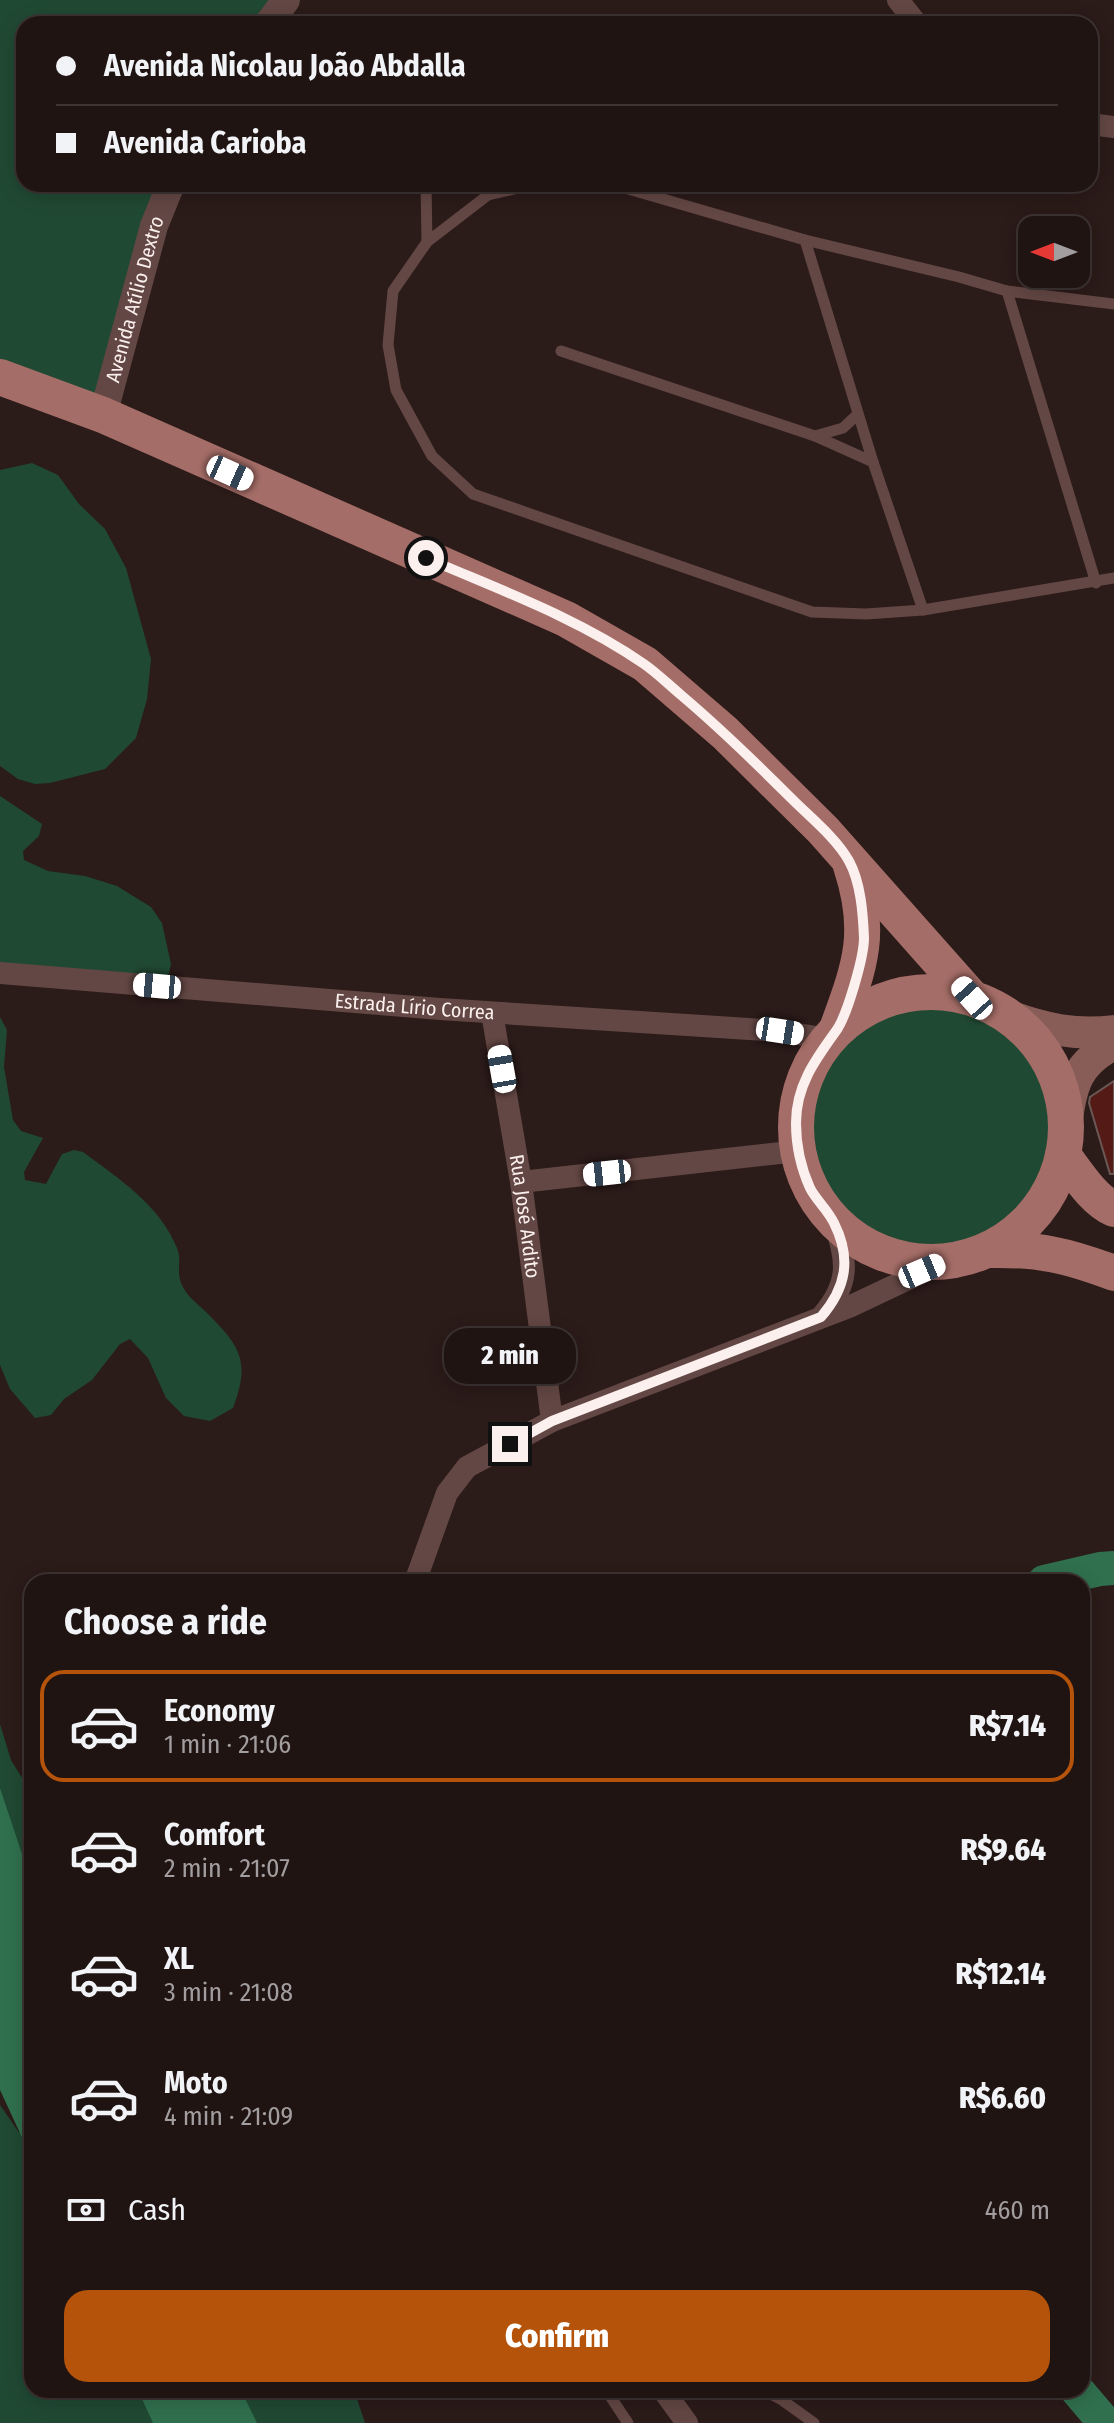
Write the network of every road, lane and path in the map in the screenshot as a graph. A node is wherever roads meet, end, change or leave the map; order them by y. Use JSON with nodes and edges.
{"nodes":[{"id":1,"x":898,"y":0,"type":"edge"},
{"id":2,"x":911,"y":16,"type":"edge"},
{"id":3,"x":168,"y":192,"type":"edge"},
{"id":4,"x":426,"y":192,"type":"edge"},
{"id":5,"x":501,"y":192,"type":"edge"},
{"id":6,"x":639,"y":192,"type":"edge"},
{"id":7,"x":805,"y":240,"type":"junction"},
{"id":8,"x":427,"y":242,"type":"junction"},
{"id":9,"x":1007,"y":291,"type":"junction"},
{"id":10,"x":1114,"y":304,"type":"edge"},
{"id":11,"x":561,"y":351,"type":"dead end"},
{"id":12,"x":0,"y":377,"type":"edge"},
{"id":13,"x":858,"y":414,"type":"junction"},
{"id":14,"x":103,"y":415,"type":"junction"},
{"id":15,"x":815,"y":436,"type":"junction"},
{"id":16,"x":873,"y":462,"type":"junction"},
{"id":17,"x":1114,"y":578,"type":"edge"},
{"id":18,"x":1096,"y":583,"type":"junction"},
{"id":19,"x":923,"y":610,"type":"junction"},
{"id":20,"x":849,"y":861,"type":"junction"},
{"id":21,"x":0,"y":973,"type":"edge"},
{"id":22,"x":972,"y":998,"type":"junction"},
{"id":23,"x":492,"y":1013,"type":"junction"},
{"id":24,"x":1009,"y":1016,"type":"junction"},
{"id":25,"x":833,"y":1034,"type":"junction"},
{"id":26,"x":1111,"y":1045,"type":"edge"},
{"id":27,"x":1064,"y":1140,"type":"junction"},
{"id":28,"x":798,"y":1151,"type":"junction"},
{"id":29,"x":521,"y":1182,"type":"junction"},
{"id":30,"x":1114,"y":1209,"type":"edge"},
{"id":31,"x":834,"y":1222,"type":"junction"},
{"id":32,"x":988,"y":1250,"type":"junction"},
{"id":33,"x":942,"y":1263,"type":"junction"},
{"id":34,"x":1114,"y":1273,"type":"edge"},
{"id":35,"x":821,"y":1317,"type":"junction"},
{"id":36,"x":552,"y":1421,"type":"junction"},
{"id":37,"x":417,"y":1574,"type":"edge"},
{"id":38,"x":611,"y":2398,"type":"edge"},
{"id":39,"x":669,"y":2398,"type":"edge"},
{"id":40,"x":778,"y":2398,"type":"edge"},
{"id":41,"x":628,"y":2423,"type":"edge"},
{"id":42,"x":687,"y":2423,"type":"edge"},
{"id":43,"x":814,"y":2423,"type":"edge"}],
"edges":[{"from":1,"to":2,"type":"street"},
{"from":3,"to":14,"type":"street","name":"Avenida Atílio Dextro"},
{"from":4,"to":8,"type":"lane"},
{"from":5,"to":8,"type":"lane"},
{"from":6,"to":7,"type":"lane"},
{"from":7,"to":9,"type":"lane"},
{"from":7,"to":13,"type":"lane"},
{"from":8,"to":19,"type":"lane"},
{"from":9,"to":10,"type":"lane"},
{"from":9,"to":18,"type":"lane"},
{"from":11,"to":15,"type":"lane"},
{"from":12,"to":14,"type":"main road"},
{"from":13,"to":15,"type":"lane"},
{"from":13,"to":16,"type":"lane"},
{"from":14,"to":20,"type":"main road"},
{"from":15,"to":16,"type":"lane"},
{"from":16,"to":19,"type":"lane"},
{"from":17,"to":18,"type":"lane"},
{"from":18,"to":19,"type":"lane"},
{"from":20,"to":22,"type":"main road"},
{"from":20,"to":25,"type":"main road"},
{"from":21,"to":23,"type":"street","name":"Estrada Lírio Correa"},
{"from":22,"to":24,"type":"main road"},
{"from":22,"to":25,"type":"main road"},
{"from":23,"to":25,"type":"street","name":"Estrada Lírio Correa"},
{"from":23,"to":29,"type":"street","name":"Rua José Ardito"},
{"from":24,"to":26,"type":"main road"},
{"from":24,"to":27,"type":"main road"},
{"from":25,"to":28,"type":"main road"},
{"from":26,"to":27,"type":"main road"},
{"from":27,"to":30,"type":"main road"},
{"from":27,"to":32,"type":"main road"},
{"from":28,"to":29,"type":"street"},
{"from":28,"to":31,"type":"main road"},
{"from":29,"to":36,"type":"street","name":"Rua José Ardito"},
{"from":31,"to":33,"type":"main road"},
{"from":31,"to":35,"type":"street"},
{"from":32,"to":33,"type":"main road"},
{"from":32,"to":34,"type":"main road"},
{"from":33,"to":35,"type":"street"},
{"from":35,"to":36,"type":"street"},
{"from":36,"to":37,"type":"street"},
{"from":38,"to":41,"type":"lane"},
{"from":39,"to":42,"type":"street"},
{"from":40,"to":43,"type":"lane"}]}
